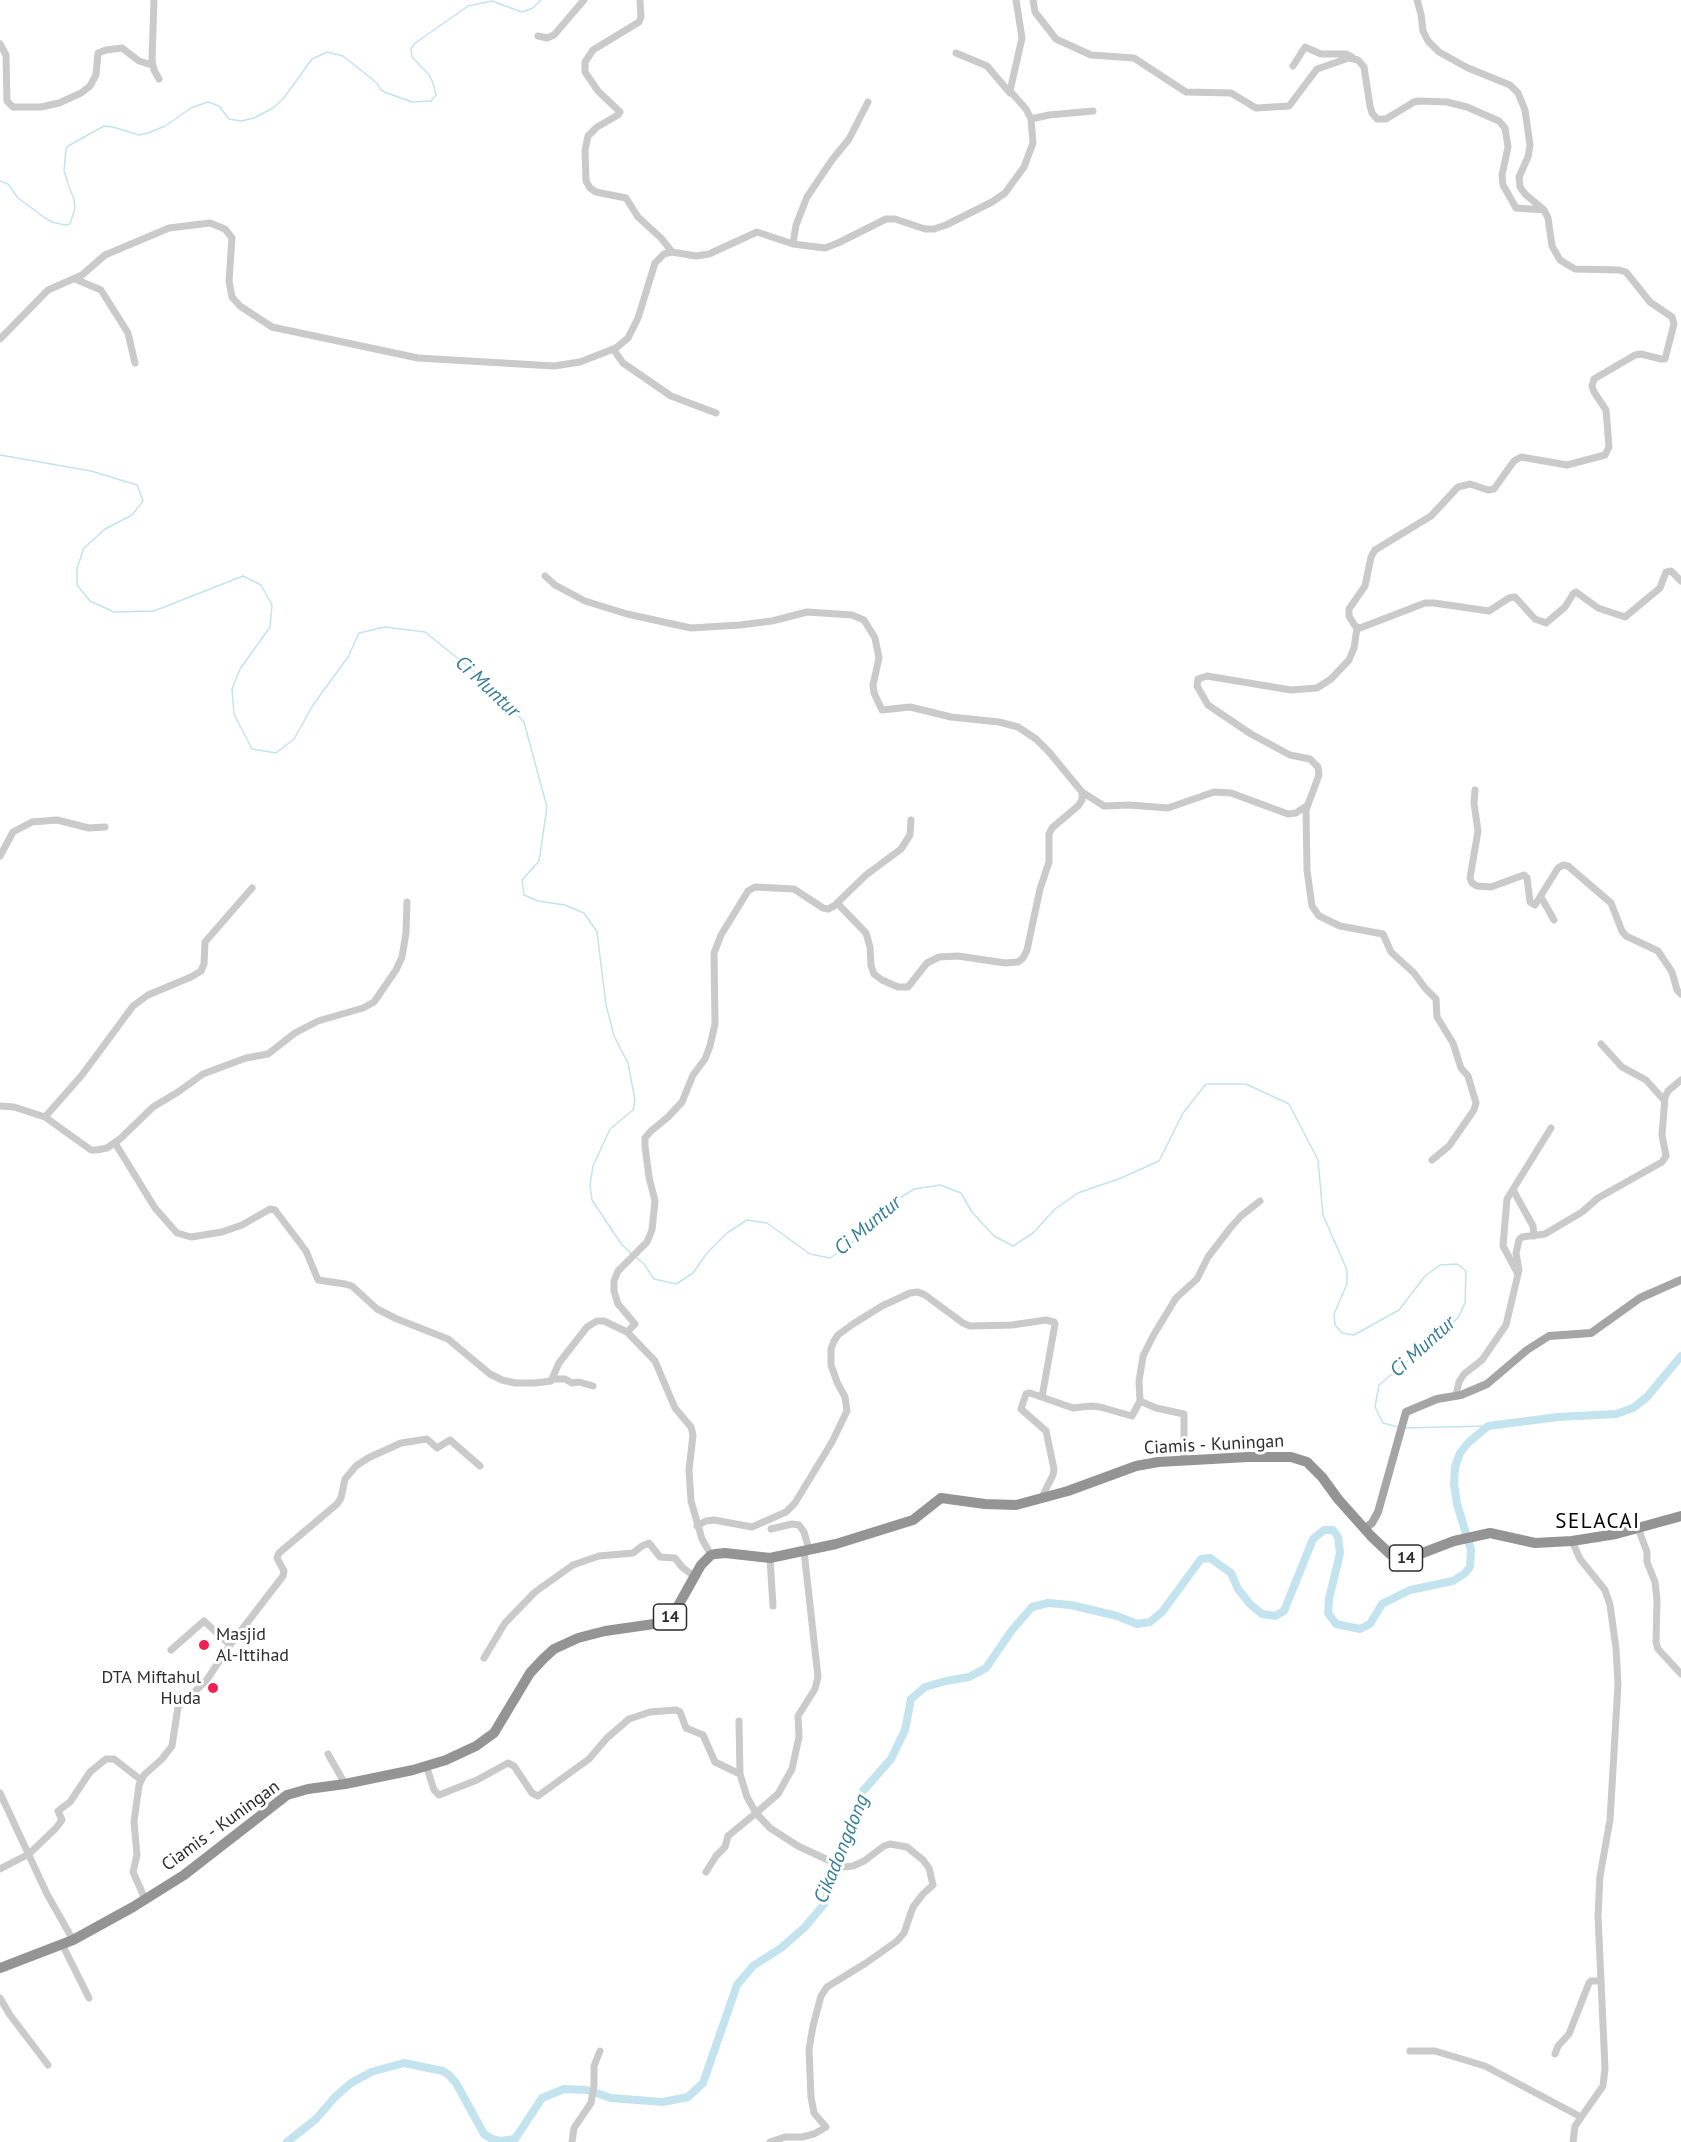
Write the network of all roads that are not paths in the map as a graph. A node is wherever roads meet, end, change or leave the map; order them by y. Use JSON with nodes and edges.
{"nodes":[{"id":1,"x":154,"y":0,"type":"edge"},
{"id":2,"x":584,"y":0,"type":"edge"},
{"id":3,"x":640,"y":0,"type":"edge"},
{"id":4,"x":1016,"y":0,"type":"edge"},
{"id":5,"x":1033,"y":0,"type":"edge"},
{"id":6,"x":1417,"y":0,"type":"edge"},
{"id":7,"x":538,"y":36,"type":"dead end"},
{"id":8,"x":0,"y":44,"type":"edge"},
{"id":9,"x":957,"y":53,"type":"dead end"},
{"id":10,"x":1354,"y":58,"type":"junction"},
{"id":11,"x":152,"y":66,"type":"junction"},
{"id":12,"x":1293,"y":66,"type":"dead end"},
{"id":13,"x":159,"y":79,"type":"dead end"},
{"id":14,"x":1010,"y":93,"type":"junction"},
{"id":15,"x":868,"y":102,"type":"dead end"},
{"id":16,"x":1093,"y":111,"type":"dead end"},
{"id":17,"x":1031,"y":119,"type":"junction"},
{"id":18,"x":1544,"y":210,"type":"junction"},
{"id":19,"x":793,"y":243,"type":"junction"},
{"id":20,"x":672,"y":252,"type":"junction"},
{"id":21,"x":75,"y":279,"type":"junction"},
{"id":22,"x":0,"y":339,"type":"edge"},
{"id":23,"x":613,"y":349,"type":"junction"},
{"id":24,"x":135,"y":363,"type":"dead end"},
{"id":25,"x":716,"y":413,"type":"dead end"},
{"id":26,"x":545,"y":576,"type":"dead end"},
{"id":27,"x":1681,"y":581,"type":"edge"},
{"id":28,"x":1357,"y":628,"type":"junction"},
{"id":29,"x":1475,"y":790,"type":"dead end"},
{"id":30,"x":1082,"y":792,"type":"junction"},
{"id":31,"x":1306,"y":806,"type":"junction"},
{"id":32,"x":911,"y":820,"type":"dead end"},
{"id":33,"x":105,"y":827,"type":"dead end"},
{"id":34,"x":0,"y":856,"type":"edge"},
{"id":35,"x":252,"y":888,"type":"dead end"},
{"id":36,"x":1541,"y":897,"type":"junction"},
{"id":37,"x":407,"y":902,"type":"dead end"},
{"id":38,"x":837,"y":903,"type":"junction"},
{"id":39,"x":1554,"y":920,"type":"dead end"},
{"id":40,"x":1681,"y":994,"type":"edge"},
{"id":41,"x":1601,"y":1044,"type":"dead end"},
{"id":42,"x":1681,"y":1080,"type":"edge"},
{"id":43,"x":1664,"y":1100,"type":"junction"},
{"id":44,"x":0,"y":1106,"type":"edge"},
{"id":45,"x":45,"y":1117,"type":"junction"},
{"id":46,"x":1551,"y":1128,"type":"dead end"},
{"id":47,"x":115,"y":1143,"type":"junction"},
{"id":48,"x":1431,"y":1160,"type":"dead end"},
{"id":49,"x":1513,"y":1190,"type":"junction"},
{"id":50,"x":1260,"y":1202,"type":"dead end"},
{"id":51,"x":1534,"y":1236,"type":"junction"},
{"id":52,"x":1518,"y":1274,"type":"junction"},
{"id":53,"x":1681,"y":1280,"type":"edge"},
{"id":54,"x":627,"y":1332,"type":"junction"},
{"id":55,"x":553,"y":1379,"type":"junction"},
{"id":56,"x":593,"y":1386,"type":"dead end"},
{"id":57,"x":1456,"y":1395,"type":"junction"},
{"id":58,"x":1042,"y":1397,"type":"junction"},
{"id":59,"x":1140,"y":1401,"type":"junction"},
{"id":60,"x":1184,"y":1461,"type":"junction"},
{"id":61,"x":480,"y":1466,"type":"dead end"},
{"id":62,"x":1041,"y":1499,"type":"junction"},
{"id":63,"x":1681,"y":1516,"type":"edge"},
{"id":64,"x":697,"y":1526,"type":"junction"},
{"id":65,"x":1638,"y":1528,"type":"junction"},
{"id":66,"x":771,"y":1529,"type":"dead end"},
{"id":67,"x":1364,"y":1529,"type":"junction"},
{"id":68,"x":1572,"y":1541,"type":"junction"},
{"id":69,"x":806,"y":1550,"type":"junction"},
{"id":70,"x":711,"y":1555,"type":"junction"},
{"id":71,"x":770,"y":1558,"type":"junction"},
{"id":72,"x":695,"y":1577,"type":"junction"},
{"id":73,"x":773,"y":1606,"type":"dead end"},
{"id":74,"x":230,"y":1645,"type":"junction"},
{"id":75,"x":171,"y":1650,"type":"dead end"},
{"id":76,"x":484,"y":1658,"type":"dead end"},
{"id":77,"x":1681,"y":1674,"type":"edge"},
{"id":78,"x":739,"y":1721,"type":"dead end"},
{"id":79,"x":328,"y":1754,"type":"dead end"},
{"id":80,"x":426,"y":1765,"type":"junction"},
{"id":81,"x":740,"y":1774,"type":"junction"},
{"id":82,"x":141,"y":1780,"type":"junction"},
{"id":83,"x":345,"y":1784,"type":"junction"},
{"id":84,"x":0,"y":1793,"type":"edge"},
{"id":85,"x":756,"y":1813,"type":"junction"},
{"id":86,"x":29,"y":1854,"type":"junction"},
{"id":87,"x":0,"y":1869,"type":"edge"},
{"id":88,"x":706,"y":1872,"type":"dead end"},
{"id":89,"x":145,"y":1899,"type":"junction"},
{"id":90,"x":73,"y":1940,"type":"junction"},
{"id":91,"x":62,"y":1944,"type":"junction"},
{"id":92,"x":0,"y":1968,"type":"edge"},
{"id":93,"x":1601,"y":1981,"type":"junction"},
{"id":94,"x":0,"y":1998,"type":"edge"},
{"id":95,"x":90,"y":1998,"type":"dead end"},
{"id":96,"x":600,"y":2051,"type":"dead end"},
{"id":97,"x":1410,"y":2051,"type":"dead end"},
{"id":98,"x":1555,"y":2054,"type":"dead end"},
{"id":99,"x":48,"y":2065,"type":"dead end"},
{"id":100,"x":1581,"y":2117,"type":"junction"},
{"id":101,"x":572,"y":2142,"type":"edge"},
{"id":102,"x":770,"y":2142,"type":"edge"},
{"id":103,"x":1572,"y":2142,"type":"edge"}],
"edges":[{"from":1,"to":11,"type":"street"},
{"from":2,"to":7,"type":"street"},
{"from":3,"to":20,"type":"street"},
{"from":4,"to":14,"type":"street"},
{"from":5,"to":10,"type":"street"},
{"from":6,"to":18,"type":"street"},
{"from":8,"to":11,"type":"street"},
{"from":9,"to":14,"type":"street"},
{"from":10,"to":12,"type":"street"},
{"from":10,"to":18,"type":"street"},
{"from":11,"to":13,"type":"street"},
{"from":14,"to":17,"type":"street"},
{"from":15,"to":19,"type":"street"},
{"from":16,"to":17,"type":"street"},
{"from":17,"to":19,"type":"street"},
{"from":18,"to":28,"type":"street"},
{"from":19,"to":20,"type":"street"},
{"from":20,"to":23,"type":"street"},
{"from":21,"to":22,"type":"street"},
{"from":21,"to":23,"type":"street"},
{"from":21,"to":24,"type":"street"},
{"from":23,"to":25,"type":"street"},
{"from":26,"to":30,"type":"street"},
{"from":27,"to":28,"type":"street"},
{"from":28,"to":31,"type":"street"},
{"from":29,"to":36,"type":"street"},
{"from":30,"to":31,"type":"street"},
{"from":30,"to":38,"type":"street"},
{"from":31,"to":48,"type":"street"},
{"from":32,"to":38,"type":"street"},
{"from":33,"to":34,"type":"street"},
{"from":35,"to":45,"type":"street"},
{"from":36,"to":39,"type":"street"},
{"from":36,"to":40,"type":"street"},
{"from":37,"to":47,"type":"street"},
{"from":38,"to":54,"type":"street"},
{"from":41,"to":43,"type":"street"},
{"from":42,"to":43,"type":"street"},
{"from":43,"to":51,"type":"street"},
{"from":44,"to":45,"type":"street"},
{"from":45,"to":47,"type":"street"},
{"from":46,"to":49,"type":"street"},
{"from":47,"to":55,"type":"street"},
{"from":49,"to":51,"type":"street"},
{"from":49,"to":52,"type":"street"},
{"from":50,"to":59,"type":"street"},
{"from":51,"to":52,"type":"street"},
{"from":52,"to":57,"type":"street"},
{"from":53,"to":57,"type":"main road"},
{"from":54,"to":55,"type":"street"},
{"from":54,"to":64,"type":"street"},
{"from":55,"to":56,"type":"street"},
{"from":57,"to":67,"type":"main road"},
{"from":58,"to":59,"type":"street"},
{"from":58,"to":62,"type":"street"},
{"from":58,"to":64,"type":"street"},
{"from":59,"to":60,"type":"street"},
{"from":60,"to":62,"type":"highway","name":"Ciamis - Kuningan","number":"14"},
{"from":60,"to":67,"type":"highway","name":"Ciamis - Kuningan","number":"14"},
{"from":61,"to":74,"type":"street"},
{"from":62,"to":69,"type":"highway","name":"Ciamis - Kuningan","number":"14"},
{"from":63,"to":65,"type":"highway","name":"Ciamis - Kuningan","number":"14"},
{"from":64,"to":70,"type":"street"},
{"from":65,"to":68,"type":"highway","name":"Ciamis - Kuningan","number":"14"},
{"from":65,"to":77,"type":"street"},
{"from":66,"to":69,"type":"street"},
{"from":67,"to":68,"type":"highway","name":"Ciamis - Kuningan","number":"14"},
{"from":68,"to":93,"type":"street"},
{"from":69,"to":71,"type":"highway","name":"Ciamis - Kuningan","number":"14"},
{"from":69,"to":85,"type":"street"},
{"from":70,"to":71,"type":"highway","name":"Ciamis - Kuningan","number":"14"},
{"from":70,"to":72,"type":"highway","name":"Ciamis - Kuningan","number":"14"},
{"from":71,"to":73,"type":"street"},
{"from":72,"to":76,"type":"street"},
{"from":72,"to":80,"type":"highway","name":"Ciamis - Kuningan","number":"14"},
{"from":74,"to":75,"type":"street"},
{"from":74,"to":82,"type":"street"},
{"from":78,"to":81,"type":"street"},
{"from":79,"to":83,"type":"street"},
{"from":80,"to":81,"type":"street"},
{"from":80,"to":83,"type":"highway","name":"Ciamis - Kuningan","number":"14"},
{"from":81,"to":85,"type":"street"},
{"from":82,"to":86,"type":"street"},
{"from":82,"to":89,"type":"street"},
{"from":83,"to":89,"type":"highway","name":"Ciamis - Kuningan","number":"14"},
{"from":84,"to":86,"type":"street"},
{"from":85,"to":88,"type":"street"},
{"from":85,"to":102,"type":"street"},
{"from":86,"to":87,"type":"street"},
{"from":86,"to":90,"type":"street"},
{"from":89,"to":90,"type":"highway","name":"Ciamis - Kuningan","number":"14"},
{"from":90,"to":91,"type":"highway","name":"Ciamis - Kuningan","number":"14"},
{"from":91,"to":92,"type":"highway","name":"Ciamis - Kuningan","number":"14"},
{"from":91,"to":95,"type":"street"},
{"from":93,"to":98,"type":"street"},
{"from":93,"to":100,"type":"street"},
{"from":94,"to":99,"type":"street"},
{"from":96,"to":101,"type":"street"},
{"from":97,"to":100,"type":"street"},
{"from":100,"to":103,"type":"street"}]}
